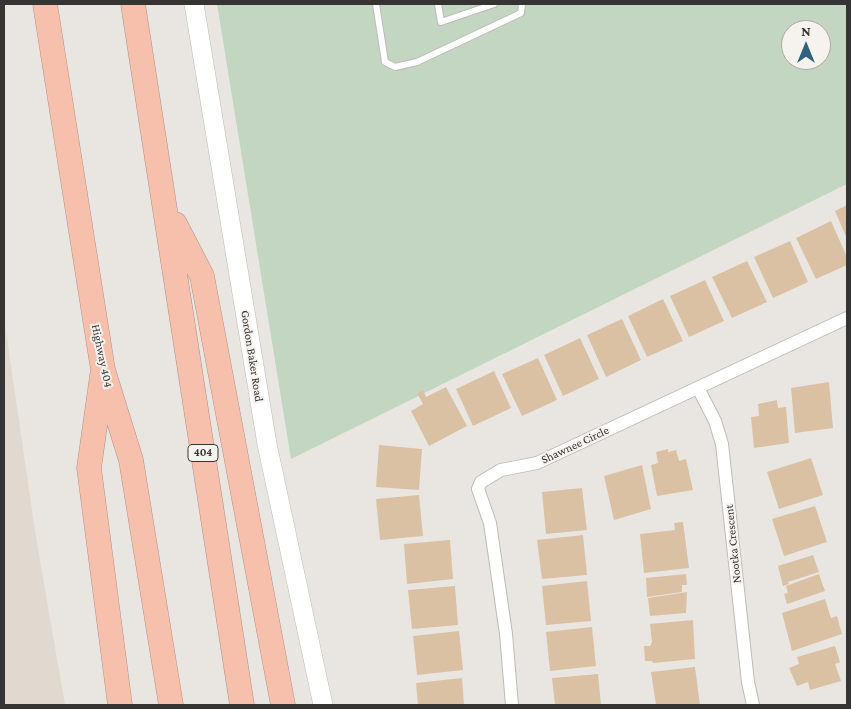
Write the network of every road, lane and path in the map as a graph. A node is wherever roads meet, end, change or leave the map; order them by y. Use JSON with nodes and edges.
{"nodes":[{"id":1,"x":45,"y":4,"type":"edge"},
{"id":2,"x":133,"y":4,"type":"edge"},
{"id":3,"x":194,"y":4,"type":"edge"},
{"id":4,"x":376,"y":4,"type":"edge"},
{"id":5,"x":438,"y":4,"type":"edge"},
{"id":6,"x":494,"y":4,"type":"edge"},
{"id":7,"x":522,"y":4,"type":"edge"},
{"id":8,"x":166,"y":207,"type":"junction"},
{"id":9,"x":847,"y":318,"type":"edge"},
{"id":10,"x":103,"y":370,"type":"junction"},
{"id":11,"x":698,"y":388,"type":"junction"},
{"id":12,"x":120,"y":705,"type":"edge"},
{"id":13,"x":171,"y":705,"type":"edge"},
{"id":14,"x":242,"y":705,"type":"edge"},
{"id":15,"x":283,"y":705,"type":"edge"},
{"id":16,"x":323,"y":705,"type":"edge"},
{"id":17,"x":512,"y":705,"type":"edge"},
{"id":18,"x":753,"y":705,"type":"edge"}],
"edges":[{"from":1,"to":10,"type":"highway","name":"Highway 404"},
{"from":2,"to":8,"type":"highway","number":"404"},
{"from":3,"to":16,"type":"street","name":"Gordon Baker Road"},
{"from":4,"to":7,"type":"lane"},
{"from":5,"to":6,"type":"lane"},
{"from":8,"to":14,"type":"highway","number":"404"},
{"from":8,"to":15,"type":"highway"},
{"from":9,"to":11,"type":"street","name":"Shawnee Circle"},
{"from":10,"to":12,"type":"highway"},
{"from":10,"to":13,"type":"highway","name":"Highway 404"},
{"from":11,"to":17,"type":"street","name":"Shawnee Circle"},
{"from":11,"to":18,"type":"street","name":"Nootka Crescent"}]}
